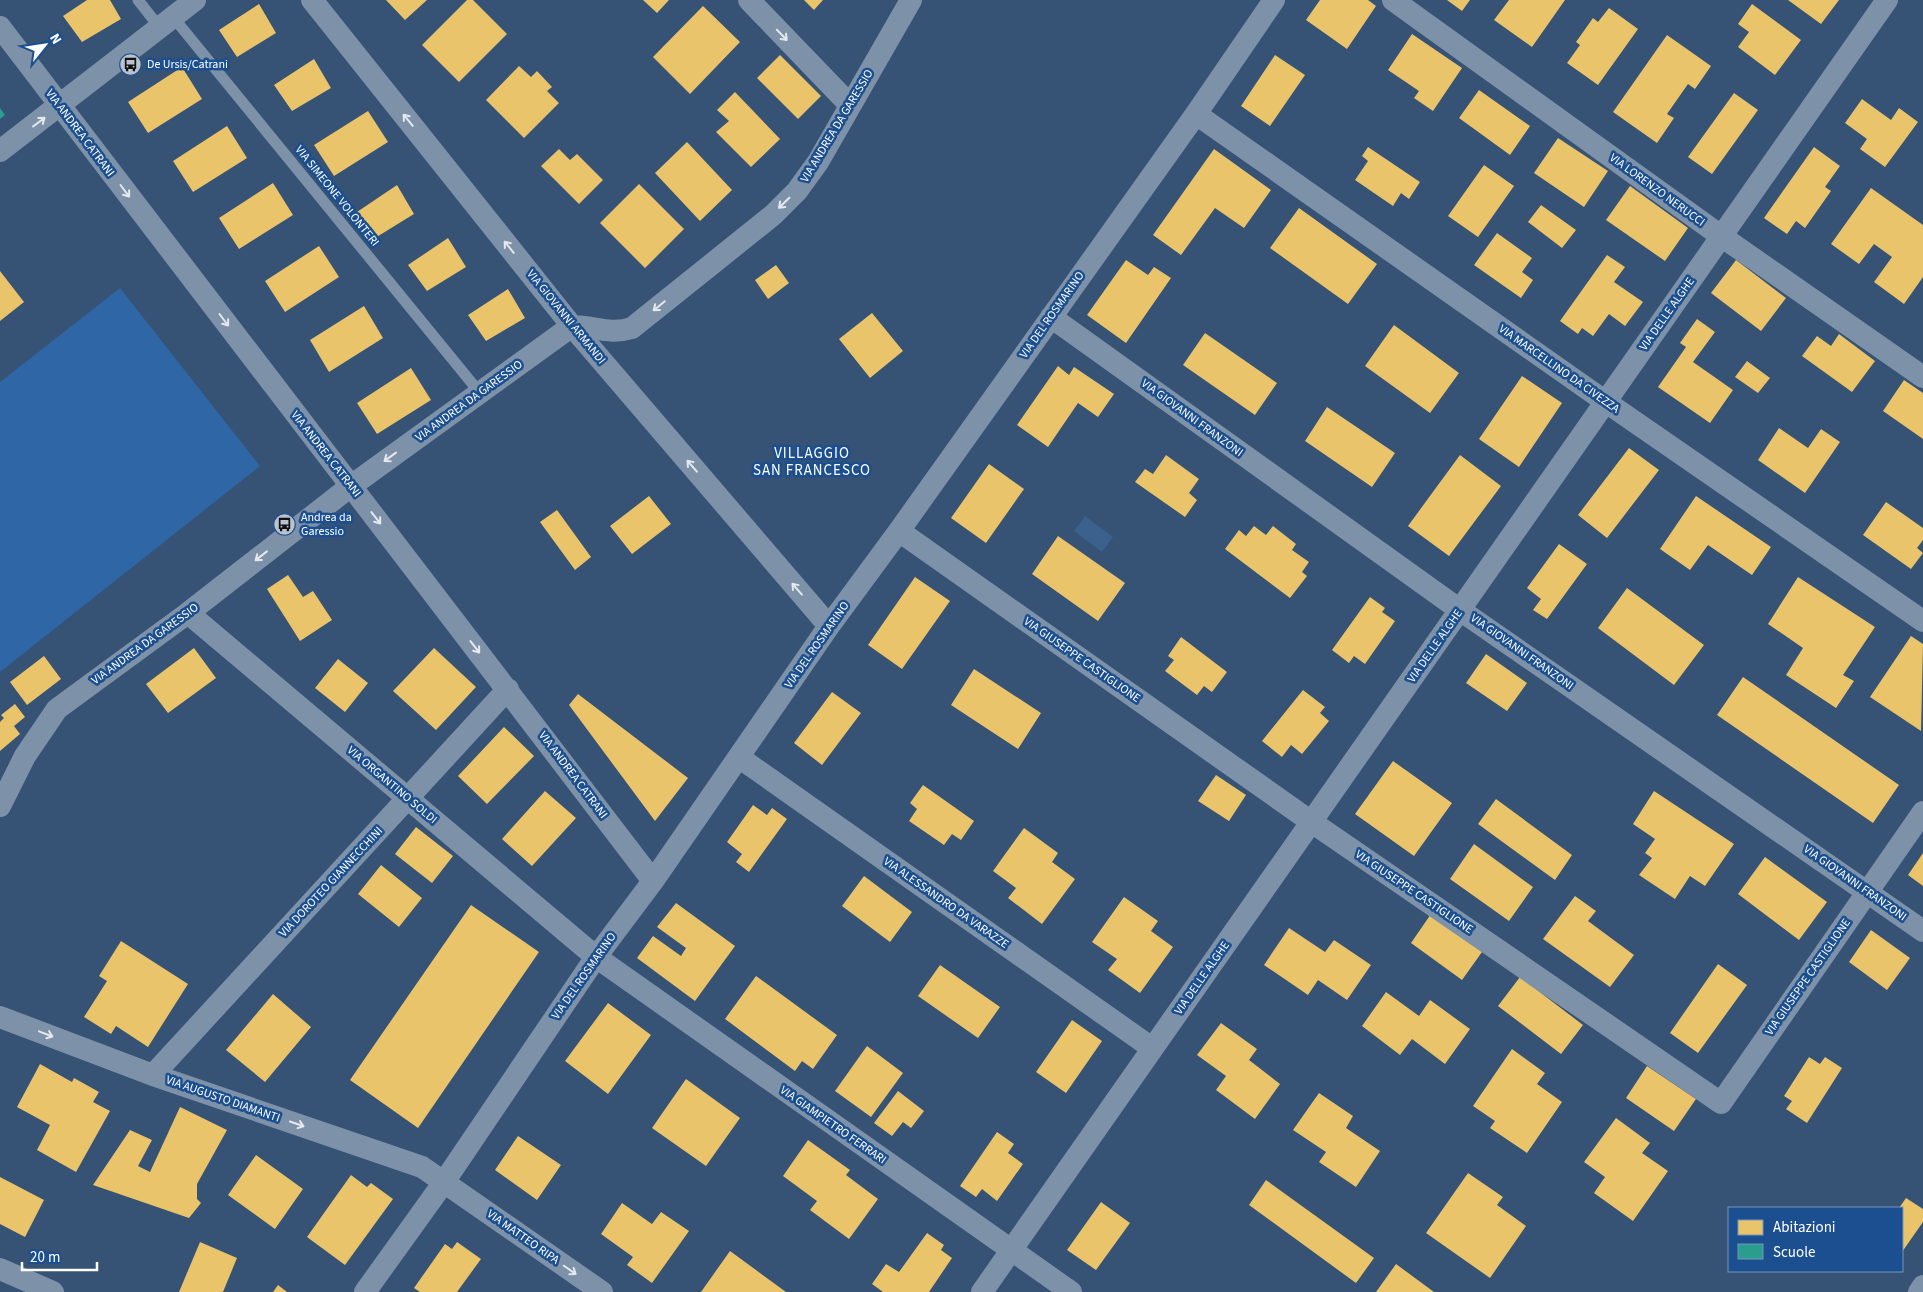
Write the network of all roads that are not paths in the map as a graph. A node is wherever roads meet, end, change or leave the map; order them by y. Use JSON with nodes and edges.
{"nodes":[{"id":1,"x":138,"y":0,"type":"edge"},
{"id":2,"x":195,"y":0,"type":"edge"},
{"id":3,"x":312,"y":0,"type":"edge"},
{"id":4,"x":749,"y":0,"type":"edge"},
{"id":5,"x":911,"y":0,"type":"edge"},
{"id":6,"x":1274,"y":0,"type":"edge"},
{"id":7,"x":1393,"y":0,"type":"edge"},
{"id":8,"x":1888,"y":0,"type":"edge"},
{"id":9,"x":167,"y":22,"type":"junction"},
{"id":10,"x":0,"y":27,"type":"edge"},
{"id":11,"x":850,"y":105,"type":"junction"},
{"id":12,"x":60,"y":106,"type":"junction"},
{"id":13,"x":1196,"y":114,"type":"junction"},
{"id":14,"x":0,"y":152,"type":"edge"},
{"id":15,"x":1721,"y":236,"type":"junction"},
{"id":16,"x":1051,"y":316,"type":"junction"},
{"id":17,"x":572,"y":326,"type":"junction"},
{"id":18,"x":1923,"y":377,"type":"edge"},
{"id":19,"x":480,"y":393,"type":"junction"},
{"id":20,"x":1606,"y":402,"type":"junction"},
{"id":21,"x":351,"y":486,"type":"junction"},
{"id":22,"x":899,"y":532,"type":"junction"},
{"id":23,"x":1460,"y":610,"type":"junction"},
{"id":24,"x":188,"y":613,"type":"junction"},
{"id":25,"x":1923,"y":621,"type":"edge"},
{"id":26,"x":829,"y":626,"type":"junction"},
{"id":27,"x":508,"y":689,"type":"junction"},
{"id":28,"x":740,"y":758,"type":"junction"},
{"id":29,"x":408,"y":798,"type":"junction"},
{"id":30,"x":0,"y":806,"type":"edge"},
{"id":31,"x":1923,"y":812,"type":"edge"},
{"id":32,"x":1313,"y":822,"type":"junction"},
{"id":33,"x":653,"y":881,"type":"junction"},
{"id":34,"x":1867,"y":892,"type":"junction"},
{"id":35,"x":1923,"y":931,"type":"edge"},
{"id":36,"x":596,"y":957,"type":"junction"},
{"id":37,"x":0,"y":1017,"type":"edge"},
{"id":38,"x":1152,"y":1048,"type":"junction"},
{"id":39,"x":153,"y":1075,"type":"junction"},
{"id":40,"x":444,"y":1182,"type":"junction"},
{"id":41,"x":1012,"y":1251,"type":"junction"},
{"id":42,"x":0,"y":1269,"type":"edge"},
{"id":43,"x":1923,"y":1286,"type":"edge"},
{"id":44,"x":53,"y":1292,"type":"edge"},
{"id":45,"x":365,"y":1292,"type":"edge"},
{"id":46,"x":602,"y":1292,"type":"edge"},
{"id":47,"x":982,"y":1292,"type":"edge"},
{"id":48,"x":1071,"y":1292,"type":"edge"},
{"id":49,"x":1919,"y":1292,"type":"edge"}],
"edges":[{"from":1,"to":9,"type":"lane","name":"VIA SIMEONE VOLONTERI"},
{"from":2,"to":9,"type":"street"},
{"from":17,"to":3,"type":"street","name":"VIA GIOVANNI ARMANDI","one_way":true},
{"from":4,"to":11,"type":"street","one_way":true},
{"from":5,"to":11,"type":"street","name":"VIA ANDREA DA GARESSIO"},
{"from":6,"to":13,"type":"street","name":"VIA DEL ROSMARINO"},
{"from":7,"to":15,"type":"street","name":"VIA LORENZO NERUCCI"},
{"from":8,"to":15,"type":"street","name":"VIA DELLE ALGHE"},
{"from":9,"to":12,"type":"street"},
{"from":9,"to":19,"type":"lane","name":"VIA SIMEONE VOLONTERI"},
{"from":10,"to":12,"type":"street","name":"VIA ANDREA CATRANI"},
{"from":11,"to":17,"type":"street","name":"VIA ANDREA DA GARESSIO","one_way":true},
{"from":14,"to":12,"type":"street","one_way":true},
{"from":12,"to":21,"type":"street","name":"VIA ANDREA CATRANI","one_way":true},
{"from":13,"to":16,"type":"street","name":"VIA DEL ROSMARINO"},
{"from":13,"to":20,"type":"street","name":"VIA MARCELLINO DA CIVEZZA"},
{"from":15,"to":18,"type":"street","name":"VIA LORENZO NERUCCI"},
{"from":15,"to":20,"type":"street","name":"VIA DELLE ALGHE"},
{"from":16,"to":22,"type":"street","name":"VIA DEL ROSMARINO"},
{"from":16,"to":23,"type":"street","name":"VIA GIOVANNI FRANZONI"},
{"from":17,"to":19,"type":"street","name":"VIA ANDREA DA GARESSIO"},
{"from":26,"to":17,"type":"street","name":"VIA GIOVANNI ARMANDI","one_way":true},
{"from":19,"to":21,"type":"street","name":"VIA ANDREA DA GARESSIO","one_way":true},
{"from":20,"to":23,"type":"street","name":"VIA DELLE ALGHE"},
{"from":20,"to":25,"type":"street","name":"VIA MARCELLINO DA CIVEZZA"},
{"from":21,"to":24,"type":"street","name":"VIA ANDREA DA GARESSIO","one_way":true},
{"from":21,"to":27,"type":"street","name":"VIA ANDREA CATRANI","one_way":true},
{"from":22,"to":26,"type":"street","name":"VIA DEL ROSMARINO"},
{"from":22,"to":32,"type":"street","name":"VIA GIUSEPPE CASTIGLIONE"},
{"from":23,"to":32,"type":"street","name":"VIA DELLE ALGHE"},
{"from":23,"to":34,"type":"street","name":"VIA GIOVANNI FRANZONI"},
{"from":24,"to":29,"type":"street","name":"VIA ORGANTINO SOLDI"},
{"from":24,"to":30,"type":"street","name":"VIA ANDREA DA GARESSIO"},
{"from":26,"to":28,"type":"street","name":"VIA DEL ROSMARINO"},
{"from":27,"to":29,"type":"street","name":"VIA DOROTEO GIANNECCHINI"},
{"from":27,"to":33,"type":"street","name":"VIA ANDREA CATRANI"},
{"from":28,"to":33,"type":"street","name":"VIA DEL ROSMARINO"},
{"from":28,"to":38,"type":"street","name":"VIA ALESSANDRO DA VARAZZE"},
{"from":29,"to":36,"type":"street","name":"VIA ORGANTINO SOLDI"},
{"from":29,"to":39,"type":"street","name":"VIA DOROTEO GIANNECCHINI"},
{"from":31,"to":34,"type":"street"},
{"from":32,"to":34,"type":"street","name":"VIA GIUSEPPE CASTIGLIONE"},
{"from":32,"to":38,"type":"street","name":"VIA DELLE ALGHE"},
{"from":33,"to":36,"type":"street","name":"VIA DEL ROSMARINO"},
{"from":34,"to":35,"type":"street","name":"VIA GIOVANNI FRANZONI"},
{"from":36,"to":40,"type":"street","name":"VIA DEL ROSMARINO"},
{"from":36,"to":41,"type":"street","name":"VIA GIAMPIETRO FERRARI"},
{"from":37,"to":39,"type":"street","name":"VIA AUGUSTO DIAMANTI","one_way":true},
{"from":38,"to":41,"type":"street","name":"VIA DELLE ALGHE"},
{"from":39,"to":40,"type":"street","name":"VIA AUGUSTO DIAMANTI","one_way":true},
{"from":40,"to":45,"type":"street","name":"VIA DEL ROSMARINO"},
{"from":40,"to":46,"type":"street","name":"VIA MATTEO RIPA","one_way":true},
{"from":41,"to":47,"type":"street","name":"VIA DELLE ALGHE"},
{"from":41,"to":48,"type":"street","name":"VIA GIAMPIETRO FERRARI"},
{"from":42,"to":44,"type":"street"},
{"from":43,"to":49,"type":"street"}]}
